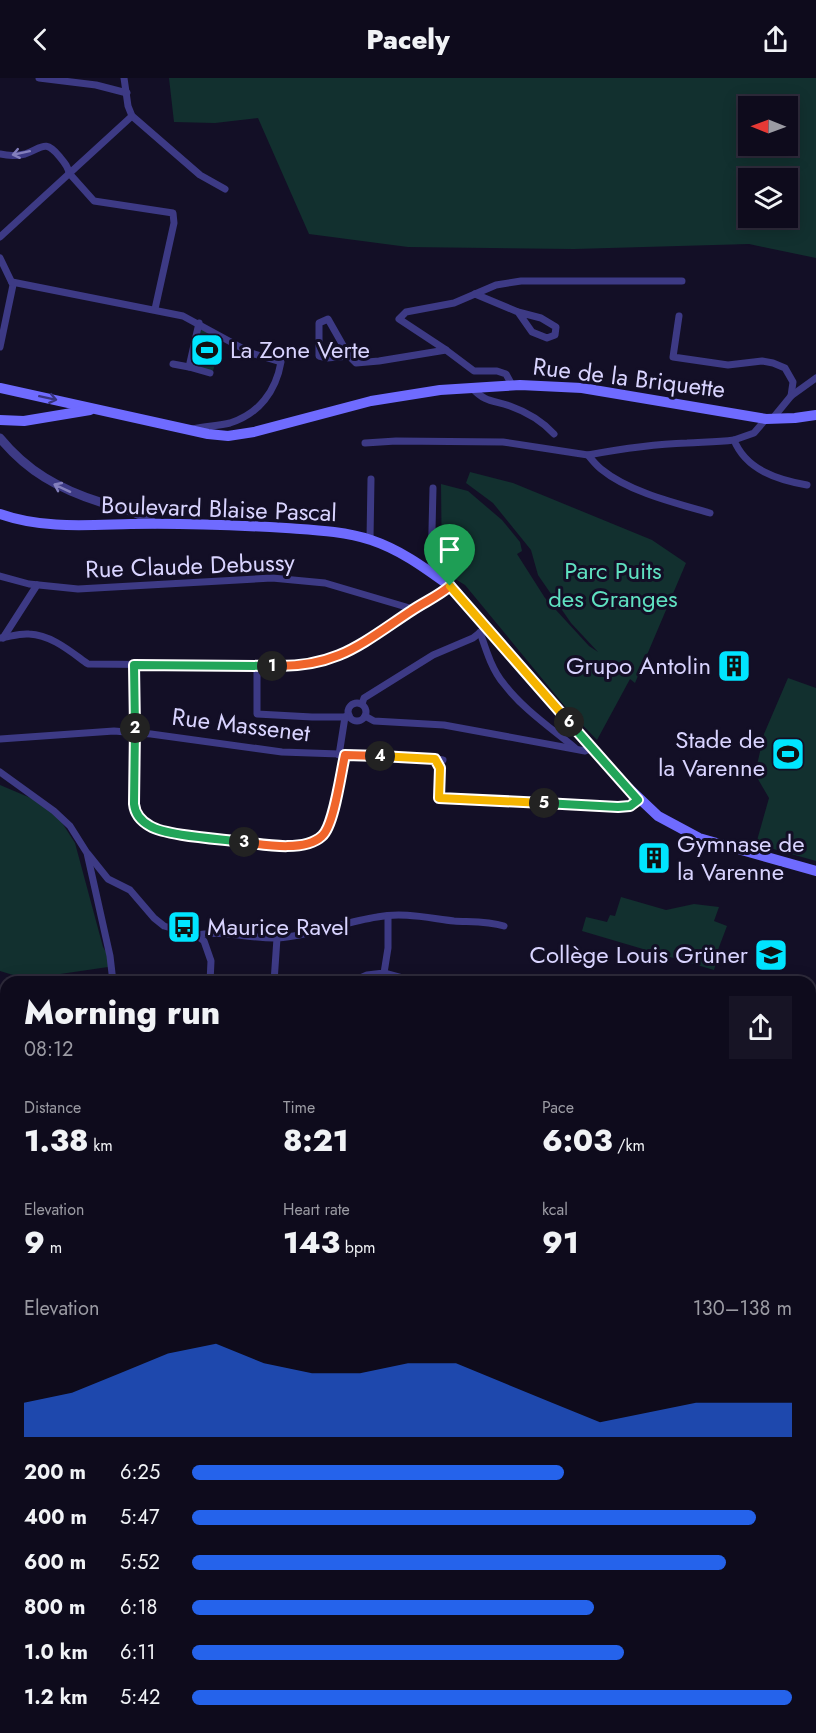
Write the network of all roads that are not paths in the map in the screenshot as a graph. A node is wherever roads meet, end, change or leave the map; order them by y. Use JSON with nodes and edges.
{"nodes":[{"id":1,"x":43,"y":78,"type":"edge"},
{"id":2,"x":124,"y":78,"type":"edge"},
{"id":3,"x":127,"y":93,"type":"junction"},
{"id":4,"x":132,"y":116,"type":"junction"},
{"id":5,"x":0,"y":154,"type":"edge"},
{"id":6,"x":69,"y":173,"type":"junction"},
{"id":7,"x":225,"y":189,"type":"dead end"},
{"id":8,"x":0,"y":237,"type":"edge"},
{"id":9,"x":0,"y":258,"type":"edge"},
{"id":10,"x":682,"y":281,"type":"dead end"},
{"id":11,"x":12,"y":282,"type":"junction"},
{"id":12,"x":475,"y":294,"type":"junction"},
{"id":13,"x":155,"y":309,"type":"junction"},
{"id":14,"x":518,"y":312,"type":"junction"},
{"id":15,"x":679,"y":315,"type":"dead end"},
{"id":16,"x":199,"y":323,"type":"junction"},
{"id":17,"x":0,"y":347,"type":"edge"},
{"id":18,"x":446,"y":350,"type":"junction"},
{"id":19,"x":349,"y":356,"type":"junction"},
{"id":20,"x":173,"y":364,"type":"dead end"},
{"id":21,"x":189,"y":368,"type":"junction"},
{"id":22,"x":210,"y":372,"type":"dead end"},
{"id":23,"x":816,"y":378,"type":"edge"},
{"id":24,"x":512,"y":386,"type":"junction"},
{"id":25,"x":0,"y":388,"type":"edge"},
{"id":26,"x":472,"y":388,"type":"junction"},
{"id":27,"x":791,"y":396,"type":"junction"},
{"id":28,"x":96,"y":409,"type":"junction"},
{"id":29,"x":816,"y":415,"type":"edge"},
{"id":30,"x":770,"y":418,"type":"junction"},
{"id":31,"x":0,"y":420,"type":"edge"},
{"id":32,"x":191,"y":429,"type":"junction"},
{"id":33,"x":554,"y":434,"type":"dead end"},
{"id":34,"x":0,"y":438,"type":"edge"},
{"id":35,"x":734,"y":440,"type":"junction"},
{"id":36,"x":364,"y":443,"type":"dead end"},
{"id":37,"x":590,"y":455,"type":"junction"},
{"id":38,"x":371,"y":479,"type":"dead end"},
{"id":39,"x":807,"y":484,"type":"dead end"},
{"id":40,"x":433,"y":488,"type":"dead end"},
{"id":41,"x":710,"y":513,"type":"dead end"},
{"id":42,"x":0,"y":514,"type":"edge"},
{"id":43,"x":155,"y":524,"type":"junction"},
{"id":44,"x":370,"y":539,"type":"junction"},
{"id":45,"x":431,"y":572,"type":"junction"},
{"id":46,"x":0,"y":576,"type":"edge"},
{"id":47,"x":37,"y":585,"type":"junction"},
{"id":48,"x":450,"y":586,"type":"junction"},
{"id":49,"x":413,"y":609,"type":"junction"},
{"id":50,"x":483,"y":630,"type":"junction"},
{"id":51,"x":1,"y":638,"type":"edge"},
{"id":52,"x":134,"y":665,"type":"junction"},
{"id":53,"x":257,"y":666,"type":"junction"},
{"id":54,"x":362,"y":704,"type":"junction"},
{"id":55,"x":347,"y":716,"type":"junction"},
{"id":56,"x":365,"y":716,"type":"junction"},
{"id":57,"x":135,"y":732,"type":"junction"},
{"id":58,"x":0,"y":740,"type":"edge"},
{"id":59,"x":592,"y":748,"type":"junction"},
{"id":60,"x":577,"y":749,"type":"junction"},
{"id":61,"x":342,"y":755,"type":"junction"},
{"id":62,"x":0,"y":772,"type":"edge"},
{"id":63,"x":638,"y":800,"type":"junction"},
{"id":64,"x":87,"y":853,"type":"junction"},
{"id":65,"x":816,"y":871,"type":"edge"},
{"id":66,"x":388,"y":916,"type":"junction"},
{"id":67,"x":504,"y":926,"type":"dead end"},
{"id":68,"x":196,"y":935,"type":"junction"},
{"id":69,"x":277,"y":938,"type":"junction"},
{"id":70,"x":384,"y":973,"type":"junction"},
{"id":71,"x":112,"y":976,"type":"edge"},
{"id":72,"x":210,"y":976,"type":"edge"},
{"id":73,"x":274,"y":976,"type":"edge"},
{"id":74,"x":365,"y":976,"type":"edge"},
{"id":75,"x":396,"y":976,"type":"edge"}],
"edges":[{"from":1,"to":3,"type":"street"},
{"from":2,"to":3,"type":"street"},
{"from":3,"to":4,"type":"street"},
{"from":4,"to":6,"type":"street"},
{"from":4,"to":7,"type":"street"},
{"from":6,"to":5,"type":"street","one_way":true},
{"from":6,"to":8,"type":"street"},
{"from":6,"to":13,"type":"street"},
{"from":9,"to":11,"type":"street"},
{"from":10,"to":12,"type":"street"},
{"from":11,"to":13,"type":"street"},
{"from":11,"to":17,"type":"street"},
{"from":12,"to":14,"type":"street"},
{"from":12,"to":18,"type":"street"},
{"from":13,"to":16,"type":"street"},
{"from":14,"to":14,"type":"street"},
{"from":15,"to":27,"type":"street"},
{"from":16,"to":21,"type":"street"},
{"from":16,"to":32,"type":"street"},
{"from":18,"to":19,"type":"street"},
{"from":18,"to":24,"type":"street"},
{"from":19,"to":19,"type":"street"},
{"from":20,"to":21,"type":"street"},
{"from":21,"to":22,"type":"street"},
{"from":23,"to":27,"type":"street"},
{"from":24,"to":26,"type":"main road","name":"Rue de la Briquette"},
{"from":24,"to":30,"type":"main road","name":"Rue de la Briquette"},
{"from":25,"to":28,"type":"main road","name":"Rue de la Briquette","one_way":true},
{"from":26,"to":32,"type":"main road","name":"Rue de la Briquette"},
{"from":26,"to":33,"type":"street"},
{"from":27,"to":30,"type":"street"},
{"from":28,"to":31,"type":"main road"},
{"from":28,"to":32,"type":"main road","name":"Rue de la Briquette"},
{"from":29,"to":30,"type":"main road","name":"Rue de la Briquette"},
{"from":30,"to":35,"type":"street"},
{"from":43,"to":34,"type":"street","one_way":true},
{"from":35,"to":37,"type":"street"},
{"from":35,"to":39,"type":"street"},
{"from":36,"to":37,"type":"street"},
{"from":37,"to":41,"type":"street"},
{"from":38,"to":44,"type":"street"},
{"from":40,"to":45,"type":"street"},
{"from":42,"to":43,"type":"main road","name":"Boulevard Blaise Pascal"},
{"from":43,"to":44,"type":"main road","name":"Boulevard Blaise Pascal"},
{"from":44,"to":45,"type":"main road","name":"Boulevard Blaise Pascal"},
{"from":45,"to":48,"type":"main road","name":"Boulevard Blaise Pascal"},
{"from":46,"to":47,"type":"street","name":"Rue Claude Debussy"},
{"from":47,"to":49,"type":"street","name":"Rue Claude Debussy"},
{"from":47,"to":51,"type":"street"},
{"from":48,"to":49,"type":"street"},
{"from":48,"to":50,"type":"main road","name":"Boulevard Blaise Pascal"},
{"from":49,"to":53,"type":"street"},
{"from":50,"to":54,"type":"street"},
{"from":50,"to":59,"type":"main road","name":"Boulevard Blaise Pascal"},
{"from":50,"to":60,"type":"street","name":"Boulevard Blaise Pascal"},
{"from":51,"to":52,"type":"street"},
{"from":52,"to":53,"type":"street"},
{"from":52,"to":57,"type":"street"},
{"from":53,"to":55,"type":"street"},
{"from":54,"to":55,"type":"street"},
{"from":54,"to":56,"type":"street"},
{"from":55,"to":56,"type":"street"},
{"from":55,"to":61,"type":"street"},
{"from":56,"to":60,"type":"street"},
{"from":57,"to":58,"type":"street","name":"Rue Massenet"},
{"from":57,"to":61,"type":"street","name":"Rue Massenet"},
{"from":57,"to":61,"type":"street"},
{"from":59,"to":60,"type":"street"},
{"from":59,"to":63,"type":"main road","name":"Boulevard Blaise Pascal"},
{"from":61,"to":63,"type":"street","name":"Rue Massenet"},
{"from":62,"to":64,"type":"street"},
{"from":63,"to":65,"type":"main road","name":"Boulevard Blaise Pascal"},
{"from":64,"to":68,"type":"street"},
{"from":64,"to":71,"type":"street"},
{"from":66,"to":67,"type":"street"},
{"from":66,"to":69,"type":"street"},
{"from":66,"to":70,"type":"street"},
{"from":68,"to":69,"type":"street"},
{"from":68,"to":72,"type":"street"},
{"from":69,"to":73,"type":"street"},
{"from":70,"to":74,"type":"street"},
{"from":70,"to":75,"type":"street"}]}
